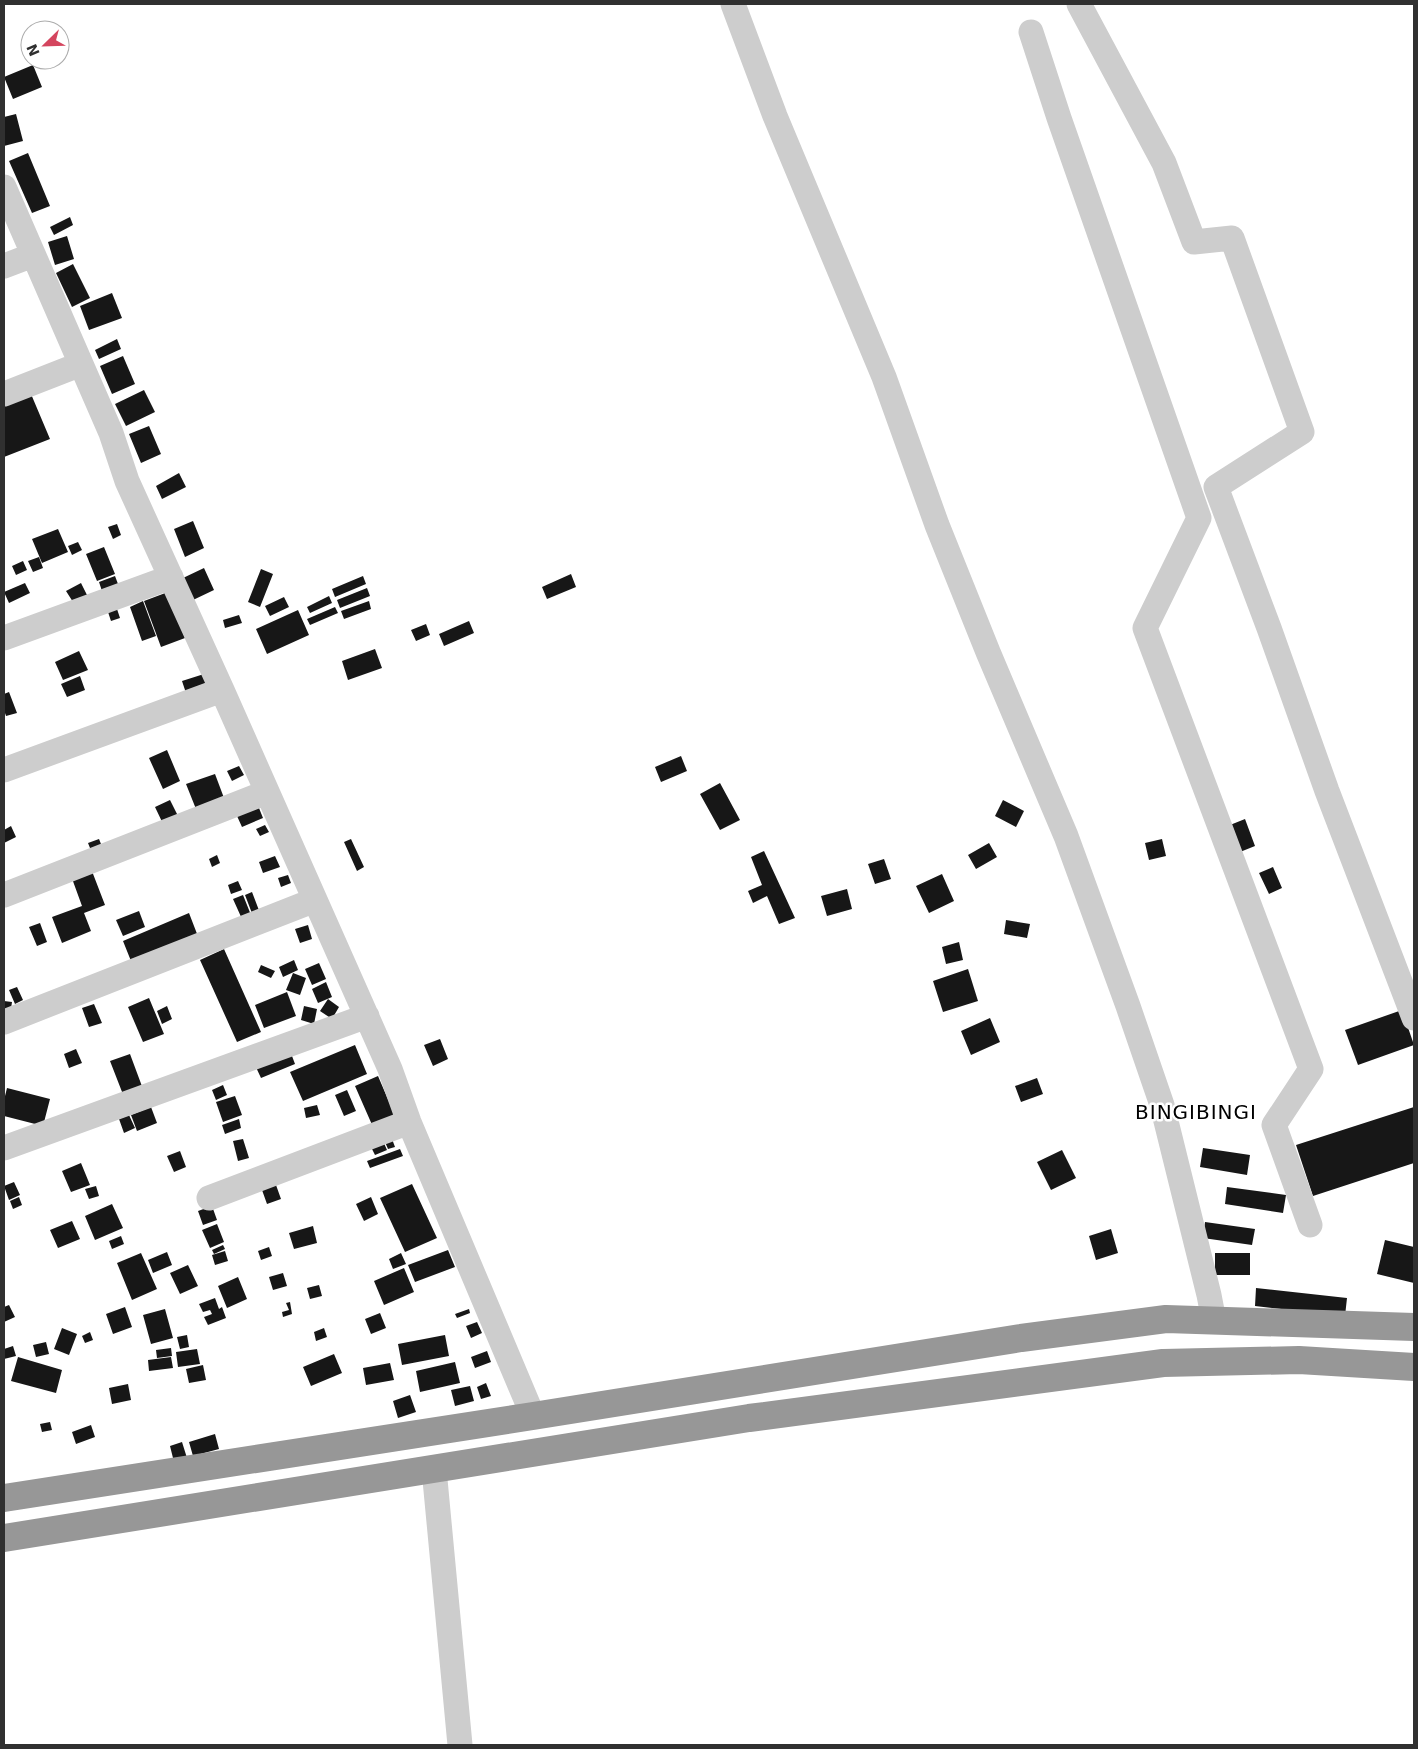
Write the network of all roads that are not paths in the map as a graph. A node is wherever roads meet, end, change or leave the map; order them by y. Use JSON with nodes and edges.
{"nodes":[{"id":1,"x":733,"y":4,"type":"edge"},
{"id":2,"x":1078,"y":4,"type":"edge"},
{"id":3,"x":1031,"y":32,"type":"dead end"},
{"id":4,"x":4,"y":188,"type":"edge"},
{"id":5,"x":33,"y":255,"type":"junction"},
{"id":6,"x":4,"y":266,"type":"edge"},
{"id":7,"x":81,"y":364,"type":"junction"},
{"id":8,"x":4,"y":394,"type":"edge"},
{"id":9,"x":171,"y":577,"type":"junction"},
{"id":10,"x":4,"y":638,"type":"edge"},
{"id":11,"x":222,"y":690,"type":"junction"},
{"id":12,"x":4,"y":770,"type":"edge"},
{"id":13,"x":267,"y":792,"type":"junction"},
{"id":14,"x":4,"y":895,"type":"edge"},
{"id":15,"x":315,"y":900,"type":"junction"},
{"id":16,"x":367,"y":1016,"type":"junction"},
{"id":17,"x":1414,"y":1018,"type":"edge"},
{"id":18,"x":4,"y":1022,"type":"edge"},
{"id":19,"x":409,"y":1122,"type":"junction"},
{"id":20,"x":4,"y":1148,"type":"edge"},
{"id":21,"x":209,"y":1198,"type":"dead end"},
{"id":22,"x":1310,"y":1225,"type":"dead end"},
{"id":23,"x":1214,"y":1321,"type":"junction"},
{"id":24,"x":1414,"y":1327,"type":"edge"},
{"id":25,"x":1414,"y":1367,"type":"edge"},
{"id":26,"x":533,"y":1416,"type":"junction"},
{"id":27,"x":434,"y":1469,"type":"junction"},
{"id":28,"x":4,"y":1498,"type":"edge"},
{"id":29,"x":4,"y":1538,"type":"edge"},
{"id":30,"x":460,"y":1745,"type":"edge"}],
"edges":[{"from":1,"to":23,"type":"street"},
{"from":2,"to":17,"type":"street"},
{"from":3,"to":22,"type":"street"},
{"from":4,"to":5,"type":"street"},
{"from":5,"to":6,"type":"street"},
{"from":5,"to":7,"type":"street"},
{"from":7,"to":8,"type":"street"},
{"from":7,"to":9,"type":"street"},
{"from":9,"to":10,"type":"street"},
{"from":9,"to":11,"type":"street"},
{"from":11,"to":12,"type":"street"},
{"from":11,"to":13,"type":"street"},
{"from":13,"to":14,"type":"street"},
{"from":13,"to":15,"type":"street"},
{"from":15,"to":16,"type":"street"},
{"from":15,"to":18,"type":"street"},
{"from":16,"to":19,"type":"street"},
{"from":16,"to":20,"type":"street"},
{"from":19,"to":21,"type":"street"},
{"from":19,"to":26,"type":"street"},
{"from":23,"to":24,"type":"highway"},
{"from":23,"to":26,"type":"highway"},
{"from":25,"to":27,"type":"highway"},
{"from":26,"to":28,"type":"highway"},
{"from":27,"to":29,"type":"highway"},
{"from":27,"to":30,"type":"street"}]}
